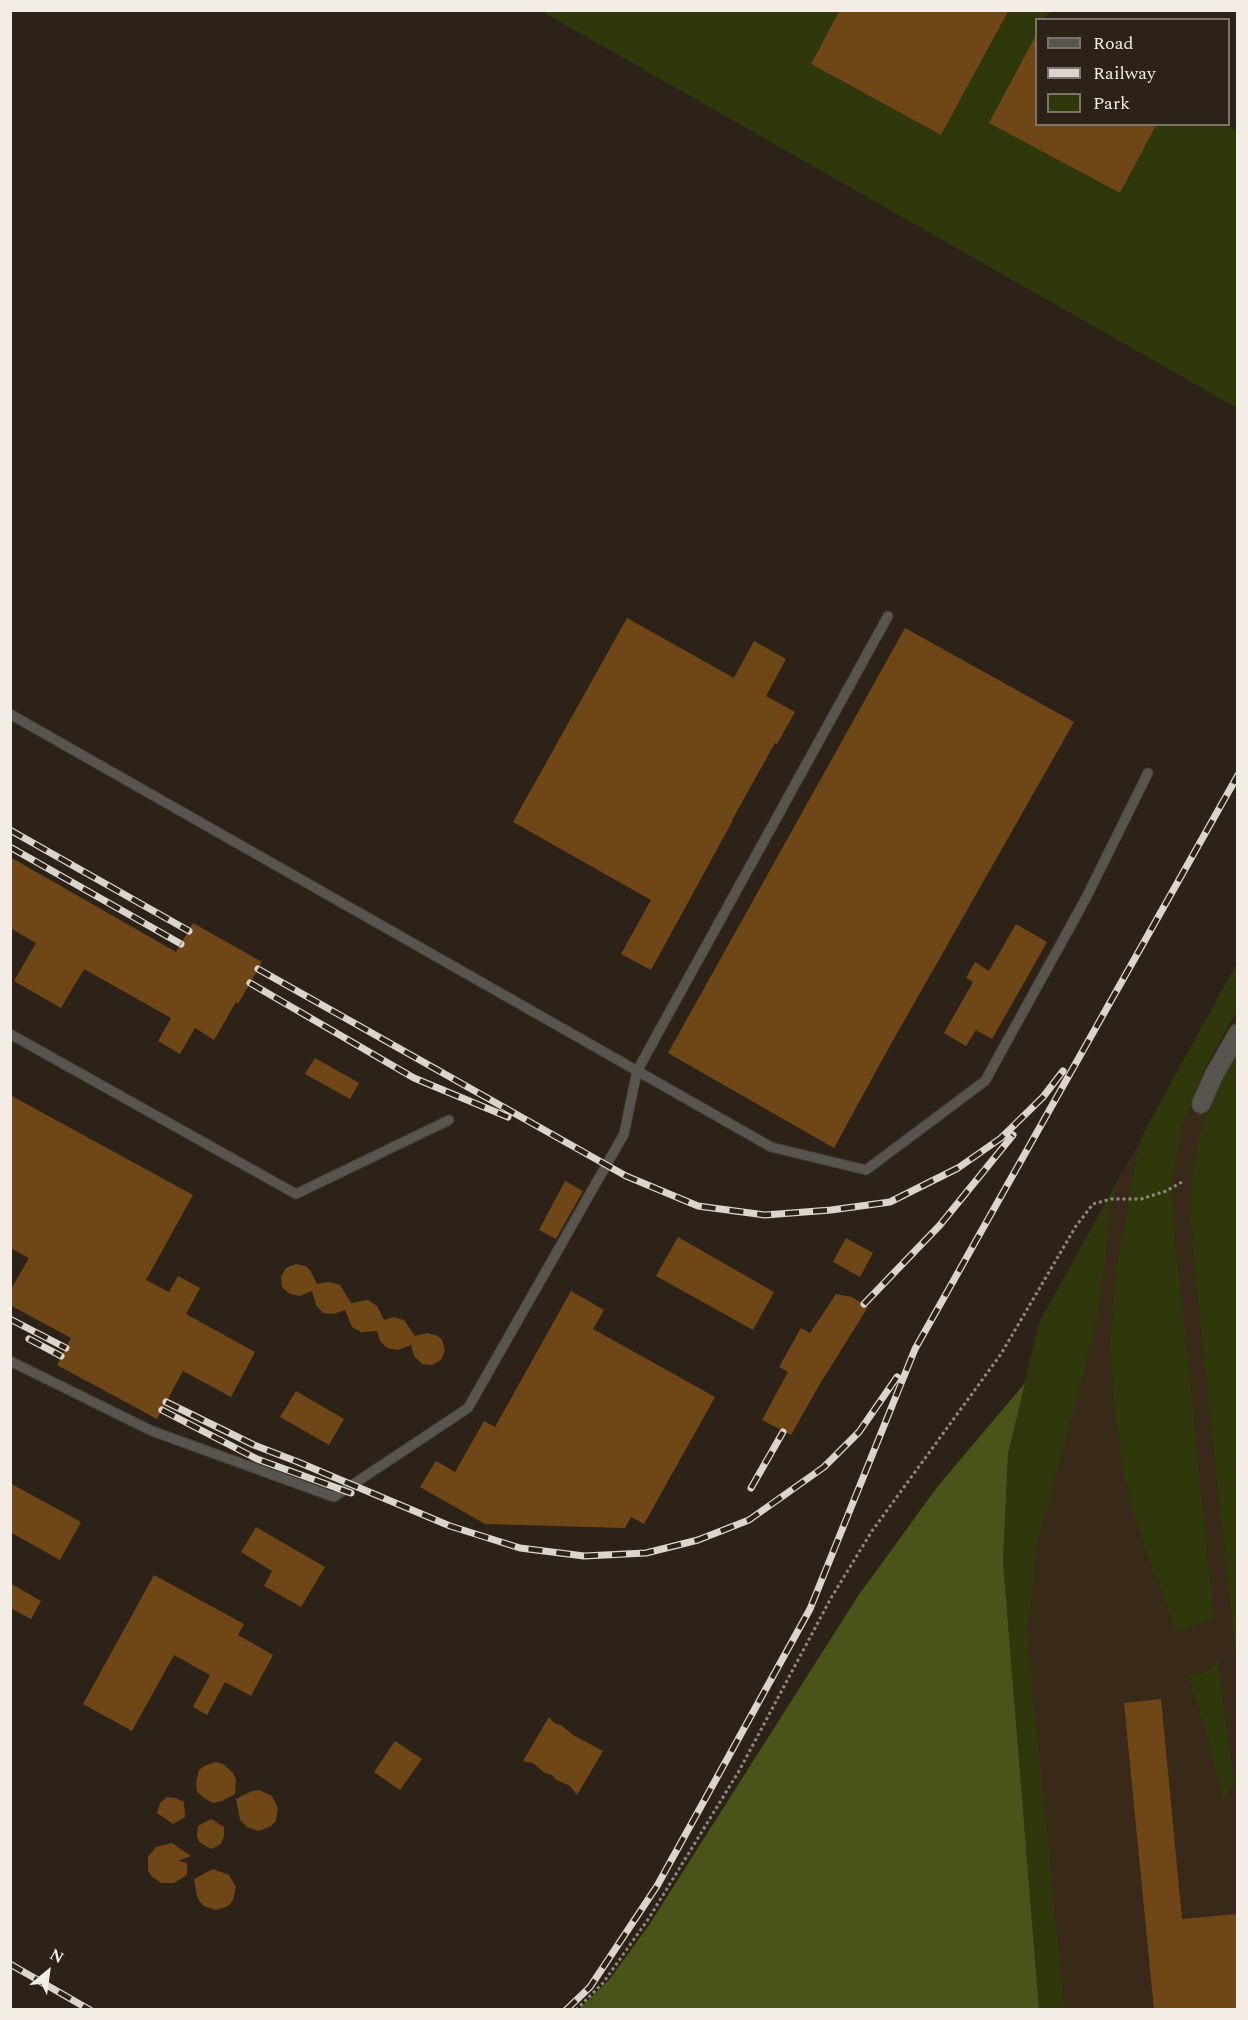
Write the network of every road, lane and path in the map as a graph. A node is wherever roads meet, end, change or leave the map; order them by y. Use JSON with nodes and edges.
{"nodes":[{"id":1,"x":888,"y":616,"type":"dead end"},
{"id":2,"x":10,"y":714,"type":"edge"},
{"id":3,"x":1148,"y":773,"type":"dead end"},
{"id":4,"x":1238,"y":1033,"type":"edge"},
{"id":5,"x":10,"y":1034,"type":"edge"},
{"id":6,"x":637,"y":1071,"type":"junction"},
{"id":7,"x":1201,"y":1104,"type":"dead end"},
{"id":8,"x":449,"y":1119,"type":"dead end"},
{"id":9,"x":1182,"y":1182,"type":"dead end"},
{"id":10,"x":10,"y":1360,"type":"edge"},
{"id":11,"x":576,"y":2010,"type":"edge"}],
"edges":[{"from":1,"to":6,"type":"lane"},
{"from":2,"to":6,"type":"lane"},
{"from":3,"to":6,"type":"lane"},
{"from":4,"to":7,"type":"street"},
{"from":5,"to":8,"type":"lane"},
{"from":6,"to":10,"type":"lane"},
{"from":9,"to":11,"type":"path"}]}
